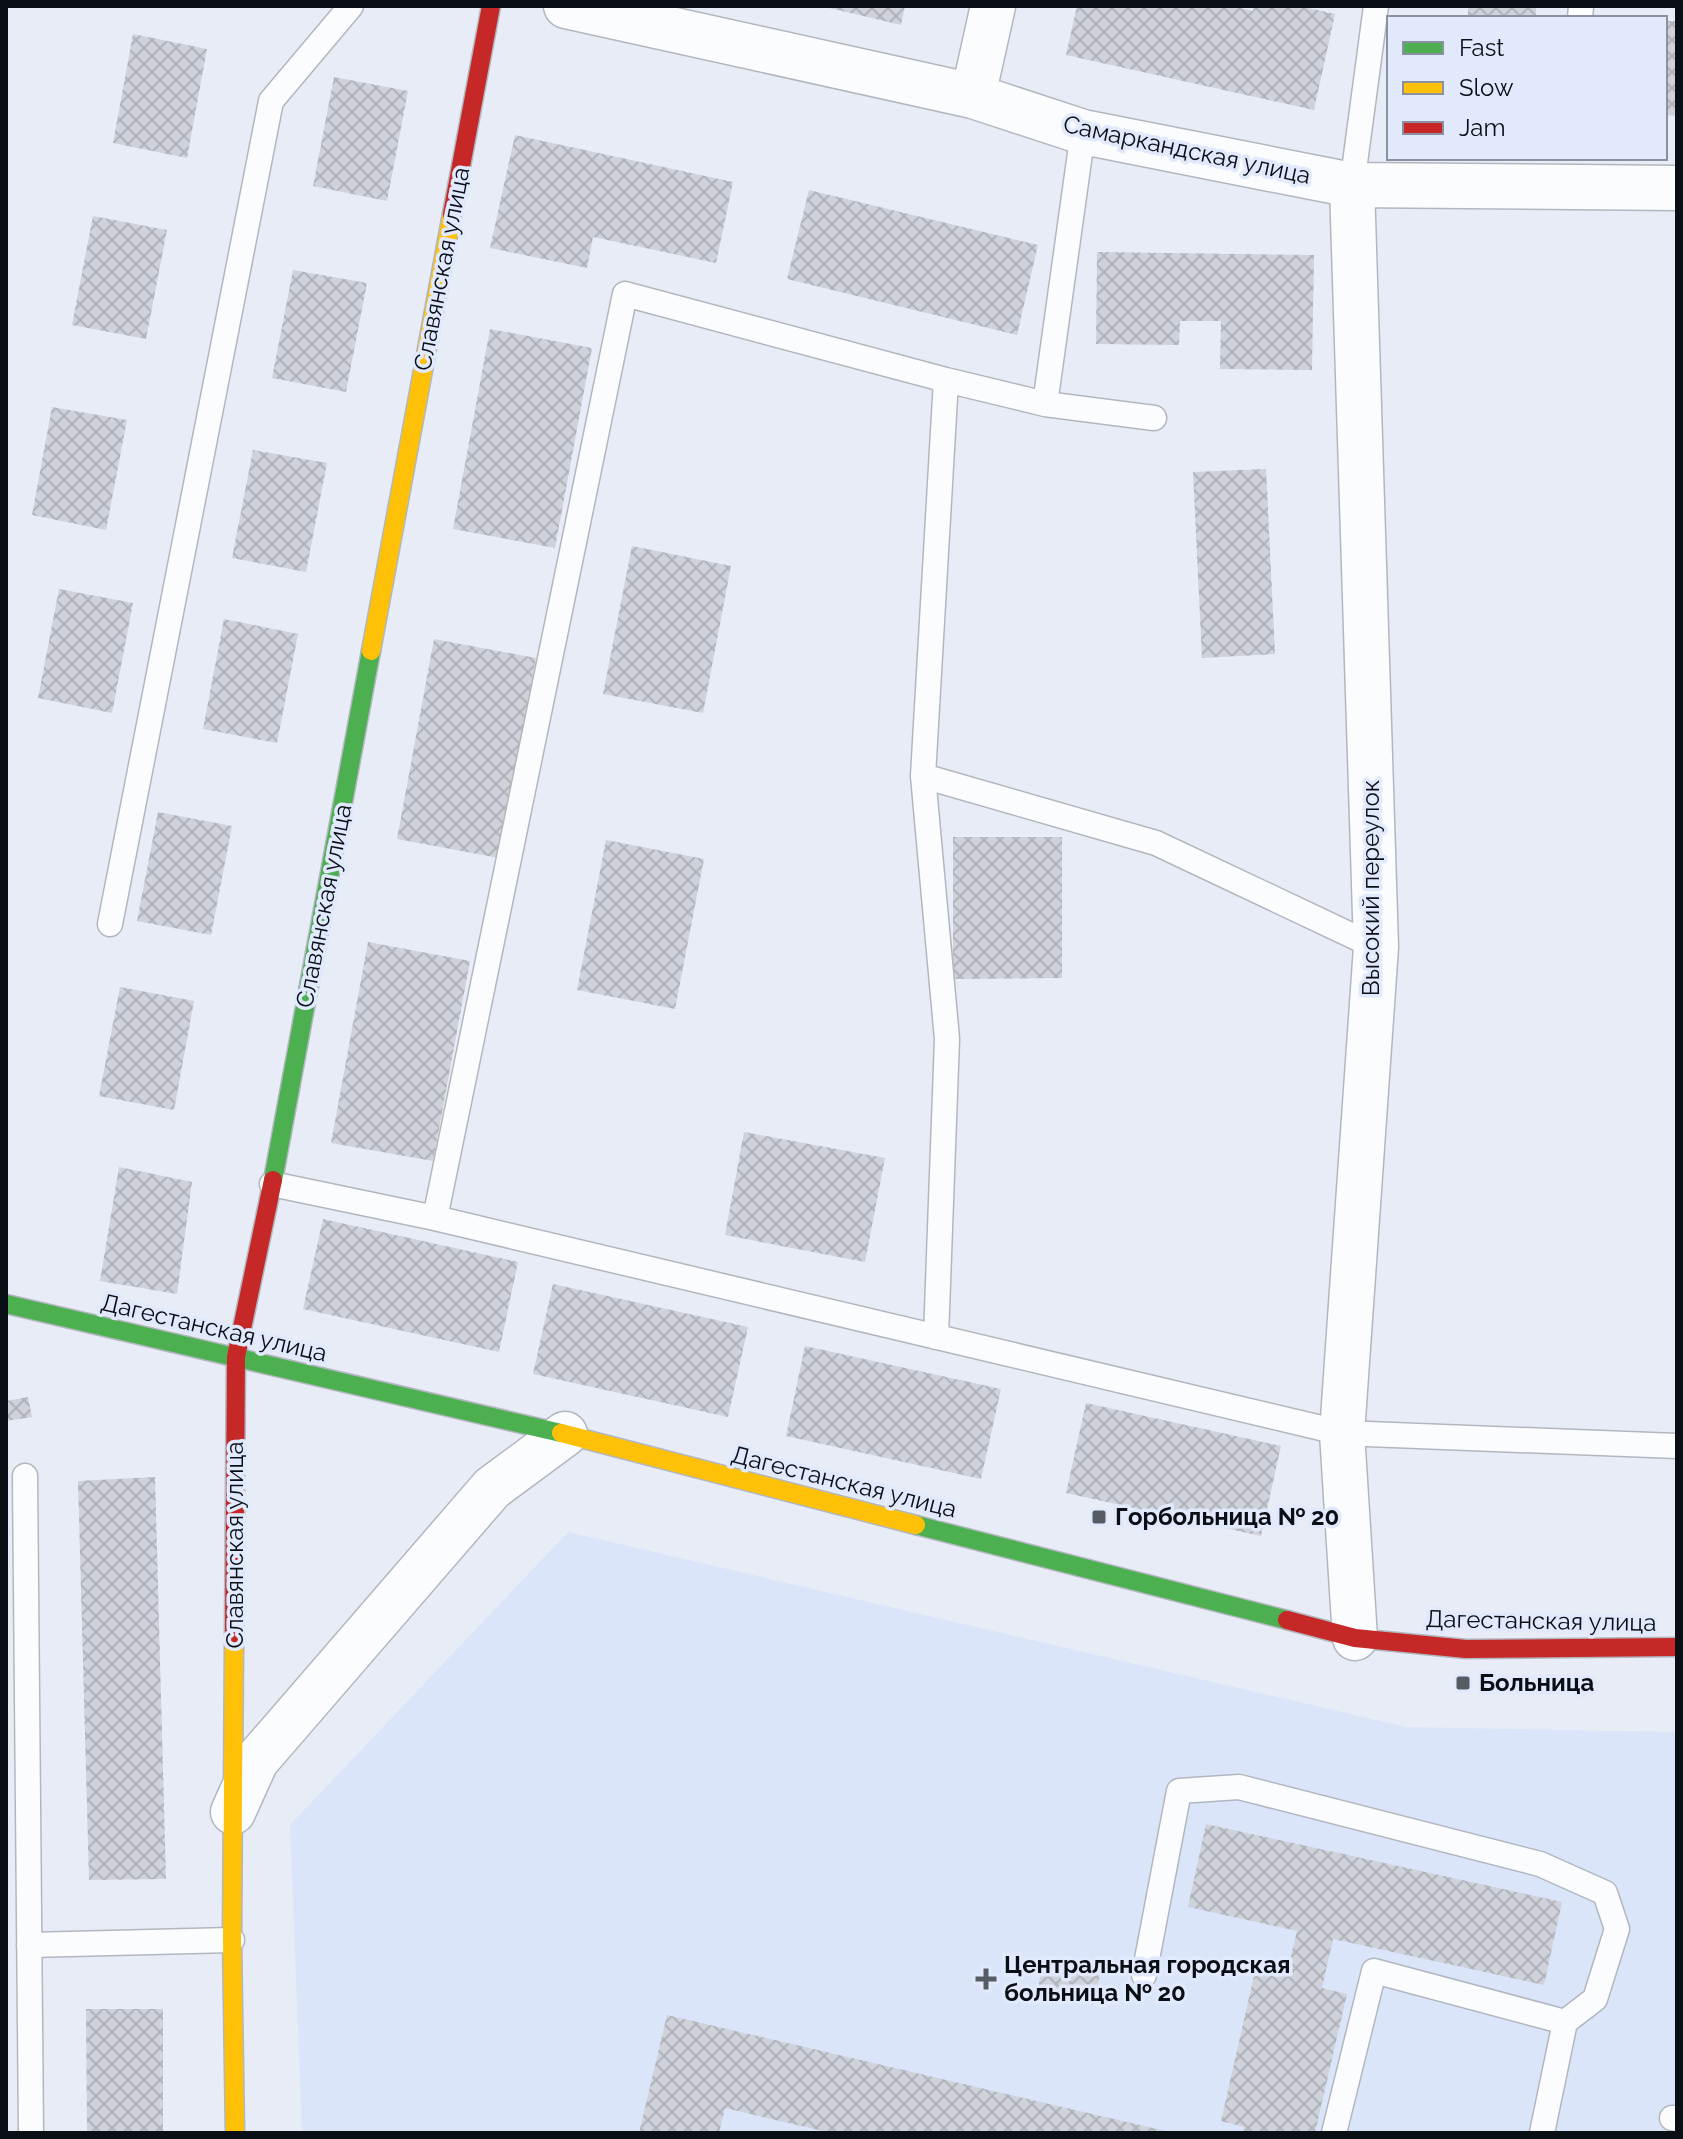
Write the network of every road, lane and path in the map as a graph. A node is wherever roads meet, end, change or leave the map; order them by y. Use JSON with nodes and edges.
{"nodes":[{"id":1,"x":351,"y":6,"type":"edge"},
{"id":2,"x":491,"y":6,"type":"edge"},
{"id":3,"x":566,"y":6,"type":"edge"},
{"id":4,"x":993,"y":6,"type":"edge"},
{"id":5,"x":1376,"y":6,"type":"edge"},
{"id":6,"x":973,"y":96,"type":"junction"},
{"id":7,"x":1083,"y":132,"type":"junction"},
{"id":8,"x":1572,"y":173,"type":"edge"},
{"id":9,"x":1352,"y":185,"type":"junction"},
{"id":10,"x":1677,"y":188,"type":"edge"},
{"id":11,"x":946,"y":380,"type":"junction"},
{"id":12,"x":1045,"y":404,"type":"junction"},
{"id":13,"x":1154,"y":418,"type":"dead end"},
{"id":14,"x":923,"y":776,"type":"junction"},
{"id":15,"x":110,"y":924,"type":"dead end"},
{"id":16,"x":1376,"y":947,"type":"junction"},
{"id":17,"x":272,"y":1184,"type":"junction"},
{"id":18,"x":435,"y":1218,"type":"junction"},
{"id":19,"x":6,"y":1304,"type":"edge"},
{"id":20,"x":936,"y":1337,"type":"junction"},
{"id":21,"x":236,"y":1357,"type":"junction"},
{"id":22,"x":1342,"y":1433,"type":"junction"},
{"id":23,"x":565,"y":1434,"type":"junction"},
{"id":24,"x":1677,"y":1446,"type":"edge"},
{"id":25,"x":25,"y":1476,"type":"dead end"},
{"id":26,"x":1355,"y":1638,"type":"junction"},
{"id":27,"x":1677,"y":1647,"type":"edge"},
{"id":28,"x":233,"y":1812,"type":"junction"},
{"id":29,"x":232,"y":1940,"type":"junction"},
{"id":30,"x":29,"y":1945,"type":"junction"},
{"id":31,"x":1144,"y":1975,"type":"dead end"},
{"id":32,"x":1565,"y":2022,"type":"junction"},
{"id":33,"x":31,"y":2133,"type":"edge"},
{"id":34,"x":235,"y":2133,"type":"edge"},
{"id":35,"x":1334,"y":2133,"type":"edge"},
{"id":36,"x":1542,"y":2133,"type":"edge"}],
"edges":[{"from":1,"to":15,"type":"lane"},
{"from":2,"to":17,"type":"street","name":"Славянская улица"},
{"from":3,"to":6,"type":"street","name":"Самаркандская улица"},
{"from":4,"to":6,"type":"street"},
{"from":5,"to":9,"type":"lane"},
{"from":6,"to":7,"type":"street","name":"Самаркандская улица"},
{"from":7,"to":9,"type":"street","name":"Самаркандская улица"},
{"from":7,"to":12,"type":"lane"},
{"from":8,"to":9,"type":"street","name":"Самаркандская улица"},
{"from":8,"to":10,"type":"street","name":"Самаркандская улица"},
{"from":9,"to":16,"type":"street","name":"Высокий переулок"},
{"from":11,"to":12,"type":"lane"},
{"from":11,"to":14,"type":"lane"},
{"from":11,"to":18,"type":"lane"},
{"from":12,"to":13,"type":"lane"},
{"from":14,"to":16,"type":"lane"},
{"from":14,"to":20,"type":"lane"},
{"from":16,"to":22,"type":"street","name":"Высокий переулок"},
{"from":17,"to":18,"type":"lane"},
{"from":17,"to":21,"type":"street","name":"Славянская улица"},
{"from":18,"to":20,"type":"lane"},
{"from":19,"to":21,"type":"street","name":"Дагестанская улица"},
{"from":20,"to":22,"type":"lane"},
{"from":21,"to":23,"type":"street","name":"Дагестанская улица"},
{"from":21,"to":28,"type":"street","name":"Славянская улица"},
{"from":22,"to":24,"type":"lane"},
{"from":22,"to":26,"type":"street","name":"Высокий переулок"},
{"from":23,"to":26,"type":"street","name":"Дагестанская улица"},
{"from":23,"to":28,"type":"street","name":"Славянская улица"},
{"from":25,"to":30,"type":"lane"},
{"from":26,"to":27,"type":"street","name":"Дагестанская улица"},
{"from":28,"to":29,"type":"street","name":"Славянская улица"},
{"from":29,"to":30,"type":"lane"},
{"from":29,"to":34,"type":"street","name":"Славянская улица"},
{"from":30,"to":33,"type":"lane"},
{"from":31,"to":32,"type":"lane"},
{"from":32,"to":35,"type":"lane"},
{"from":32,"to":36,"type":"lane"}]}
